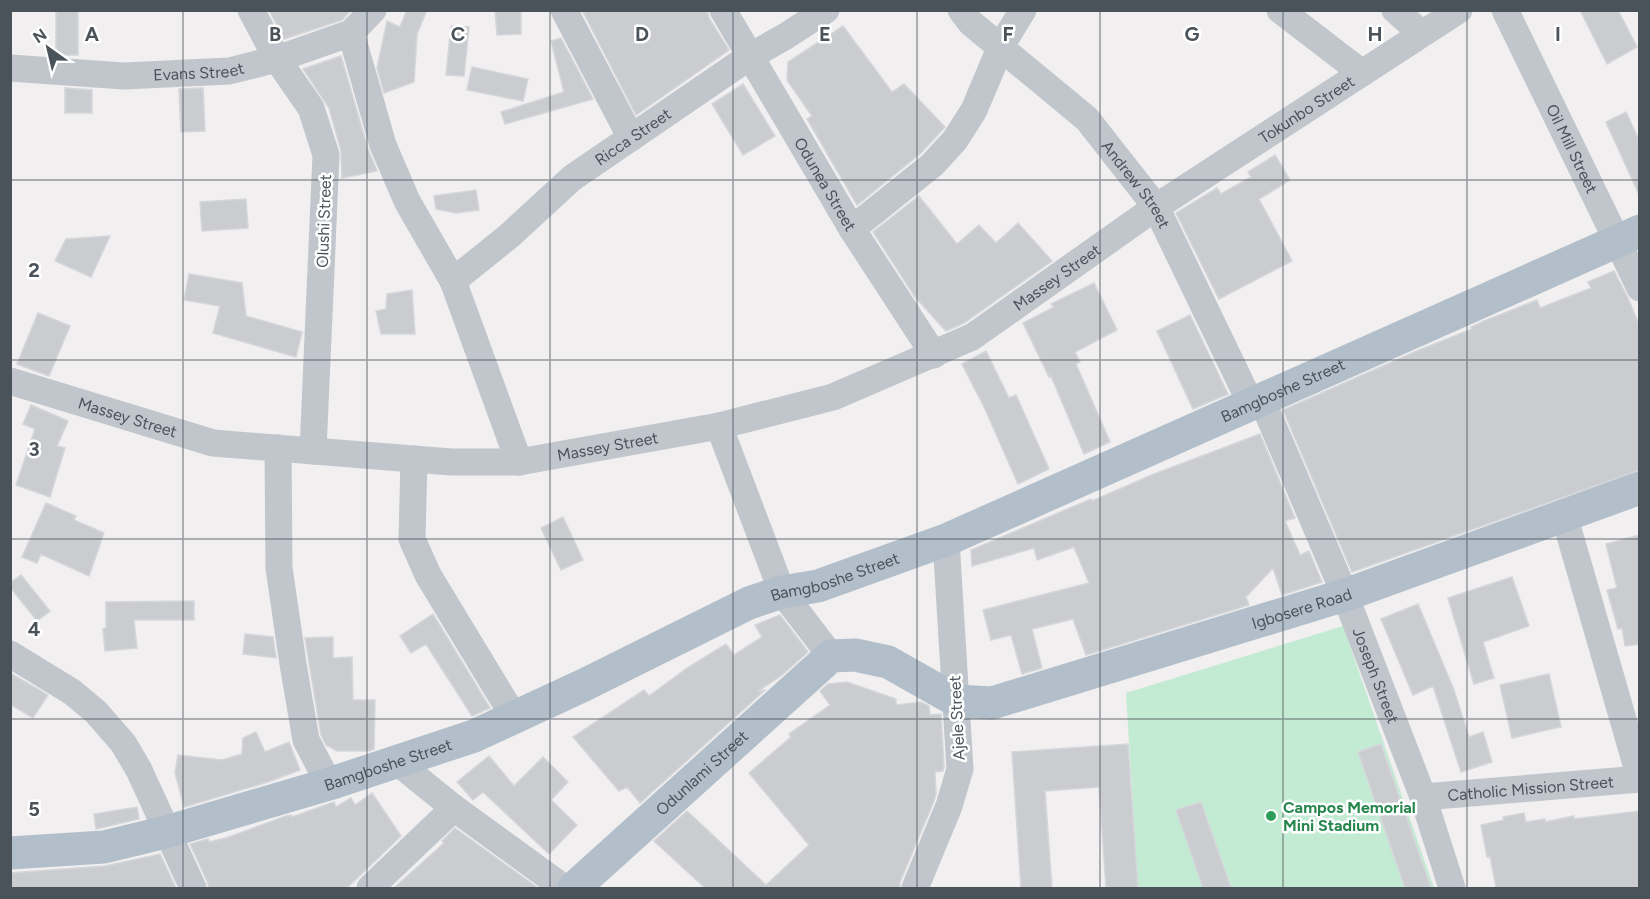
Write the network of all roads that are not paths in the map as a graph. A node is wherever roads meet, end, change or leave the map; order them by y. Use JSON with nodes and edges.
{"nodes":[{"id":1,"x":251,"y":10,"type":"edge"},
{"id":2,"x":373,"y":10,"type":"edge"},
{"id":3,"x":564,"y":10,"type":"edge"},
{"id":4,"x":723,"y":10,"type":"edge"},
{"id":5,"x":825,"y":10,"type":"edge"},
{"id":6,"x":961,"y":10,"type":"edge"},
{"id":7,"x":1023,"y":10,"type":"edge"},
{"id":8,"x":1280,"y":10,"type":"edge"},
{"id":9,"x":1395,"y":10,"type":"edge"},
{"id":10,"x":1459,"y":10,"type":"edge"},
{"id":11,"x":1505,"y":10,"type":"edge"},
{"id":12,"x":351,"y":33,"type":"junction"},
{"id":13,"x":1421,"y":33,"type":"junction"},
{"id":14,"x":1001,"y":46,"type":"junction"},
{"id":15,"x":749,"y":57,"type":"junction"},
{"id":16,"x":277,"y":58,"type":"junction"},
{"id":17,"x":10,"y":68,"type":"edge"},
{"id":18,"x":1362,"y":73,"type":"junction"},
{"id":19,"x":631,"y":138,"type":"junction"},
{"id":20,"x":1156,"y":207,"type":"junction"},
{"id":21,"x":852,"y":229,"type":"junction"},
{"id":22,"x":1629,"y":235,"type":"edge"},
{"id":23,"x":453,"y":281,"type":"junction"},
{"id":24,"x":1640,"y":288,"type":"edge"},
{"id":25,"x":934,"y":355,"type":"junction"},
{"id":26,"x":10,"y":381,"type":"edge"},
{"id":27,"x":1257,"y":402,"type":"junction"},
{"id":28,"x":719,"y":426,"type":"junction"},
{"id":29,"x":278,"y":448,"type":"junction"},
{"id":30,"x":313,"y":451,"type":"junction"},
{"id":31,"x":414,"y":459,"type":"junction"},
{"id":32,"x":519,"y":462,"type":"junction"},
{"id":33,"x":1640,"y":488,"type":"edge"},
{"id":34,"x":1564,"y":515,"type":"junction"},
{"id":35,"x":946,"y":540,"type":"junction"},
{"id":36,"x":782,"y":592,"type":"junction"},
{"id":37,"x":1345,"y":595,"type":"junction"},
{"id":38,"x":10,"y":654,"type":"edge"},
{"id":39,"x":831,"y":656,"type":"junction"},
{"id":40,"x":957,"y":701,"type":"junction"},
{"id":41,"x":514,"y":717,"type":"junction"},
{"id":42,"x":397,"y":762,"type":"junction"},
{"id":43,"x":1640,"y":778,"type":"edge"},
{"id":44,"x":329,"y":784,"type":"junction"},
{"id":45,"x":1423,"y":797,"type":"junction"},
{"id":46,"x":454,"y":808,"type":"junction"},
{"id":47,"x":166,"y":832,"type":"junction"},
{"id":48,"x":10,"y":853,"type":"edge"},
{"id":49,"x":193,"y":888,"type":"edge"},
{"id":50,"x":370,"y":888,"type":"edge"},
{"id":51,"x":564,"y":888,"type":"edge"},
{"id":52,"x":574,"y":888,"type":"edge"},
{"id":53,"x":915,"y":888,"type":"edge"},
{"id":54,"x":1452,"y":888,"type":"edge"}],
"edges":[{"from":1,"to":16,"type":"street","name":"Olushi Street"},
{"from":2,"to":12,"type":"street","name":"Evans Street"},
{"from":3,"to":19,"type":"street"},
{"from":4,"to":15,"type":"street","name":"Odunea Street"},
{"from":5,"to":15,"type":"street","name":"Ricca Street"},
{"from":6,"to":14,"type":"street","name":"Andrew Street"},
{"from":7,"to":14,"type":"street"},
{"from":8,"to":18,"type":"street"},
{"from":9,"to":13,"type":"street"},
{"from":10,"to":13,"type":"street","name":"Tokunbo Street"},
{"from":11,"to":22,"type":"street","name":"Oil Mill Street"},
{"from":12,"to":16,"type":"street","name":"Evans Street"},
{"from":12,"to":23,"type":"street"},
{"from":13,"to":18,"type":"street","name":"Tokunbo Street"},
{"from":14,"to":20,"type":"street","name":"Andrew Street"},
{"from":14,"to":21,"type":"street"},
{"from":15,"to":19,"type":"street","name":"Ricca Street"},
{"from":15,"to":21,"type":"street","name":"Odunea Street"},
{"from":16,"to":17,"type":"street","name":"Evans Street"},
{"from":16,"to":30,"type":"street","name":"Olushi Street"},
{"from":18,"to":20,"type":"street","name":"Tokunbo Street"},
{"from":19,"to":23,"type":"street","name":"Ricca Street"},
{"from":20,"to":25,"type":"street","name":"Massey Street"},
{"from":20,"to":27,"type":"street","name":"Andrew Street"},
{"from":21,"to":25,"type":"street","name":"Odunea Street"},
{"from":22,"to":24,"type":"street","name":"Oil Mill Street"},
{"from":22,"to":27,"type":"main road","name":"Bamgboshe Street"},
{"from":23,"to":32,"type":"street"},
{"from":25,"to":28,"type":"street","name":"Massey Street"},
{"from":26,"to":29,"type":"street","name":"Massey Street"},
{"from":27,"to":35,"type":"main road","name":"Bamgboshe Street"},
{"from":27,"to":37,"type":"street","name":"Joseph Street"},
{"from":28,"to":32,"type":"street","name":"Massey Street"},
{"from":28,"to":36,"type":"street"},
{"from":29,"to":30,"type":"street","name":"Massey Street"},
{"from":29,"to":44,"type":"street"},
{"from":30,"to":31,"type":"street","name":"Massey Street"},
{"from":31,"to":32,"type":"street","name":"Massey Street"},
{"from":31,"to":41,"type":"street"},
{"from":33,"to":34,"type":"main road","name":"Igbosere Road"},
{"from":34,"to":37,"type":"main road","name":"Igbosere Road"},
{"from":34,"to":43,"type":"street"},
{"from":35,"to":36,"type":"main road","name":"Bamgboshe Street"},
{"from":35,"to":40,"type":"street","name":"Ajele Street"},
{"from":36,"to":39,"type":"street"},
{"from":36,"to":41,"type":"main road","name":"Bamgboshe Street"},
{"from":37,"to":40,"type":"main road","name":"Igbosere Road"},
{"from":37,"to":45,"type":"street","name":"Joseph Street"},
{"from":38,"to":47,"type":"street"},
{"from":39,"to":40,"type":"main road"},
{"from":39,"to":52,"type":"main road","name":"Odunlami Street"},
{"from":40,"to":53,"type":"street","name":"Ajele Street"},
{"from":41,"to":42,"type":"main road","name":"Bamgboshe Street"},
{"from":42,"to":44,"type":"main road","name":"Bamgboshe Street"},
{"from":42,"to":46,"type":"street"},
{"from":43,"to":45,"type":"street","name":"Catholic Mission Street"},
{"from":44,"to":47,"type":"main road","name":"Bamgboshe Street"},
{"from":45,"to":54,"type":"street","name":"Joseph Street"},
{"from":46,"to":50,"type":"street"},
{"from":46,"to":51,"type":"street"},
{"from":47,"to":48,"type":"main road","name":"Bamgboshe Street"},
{"from":47,"to":49,"type":"street"}]}
